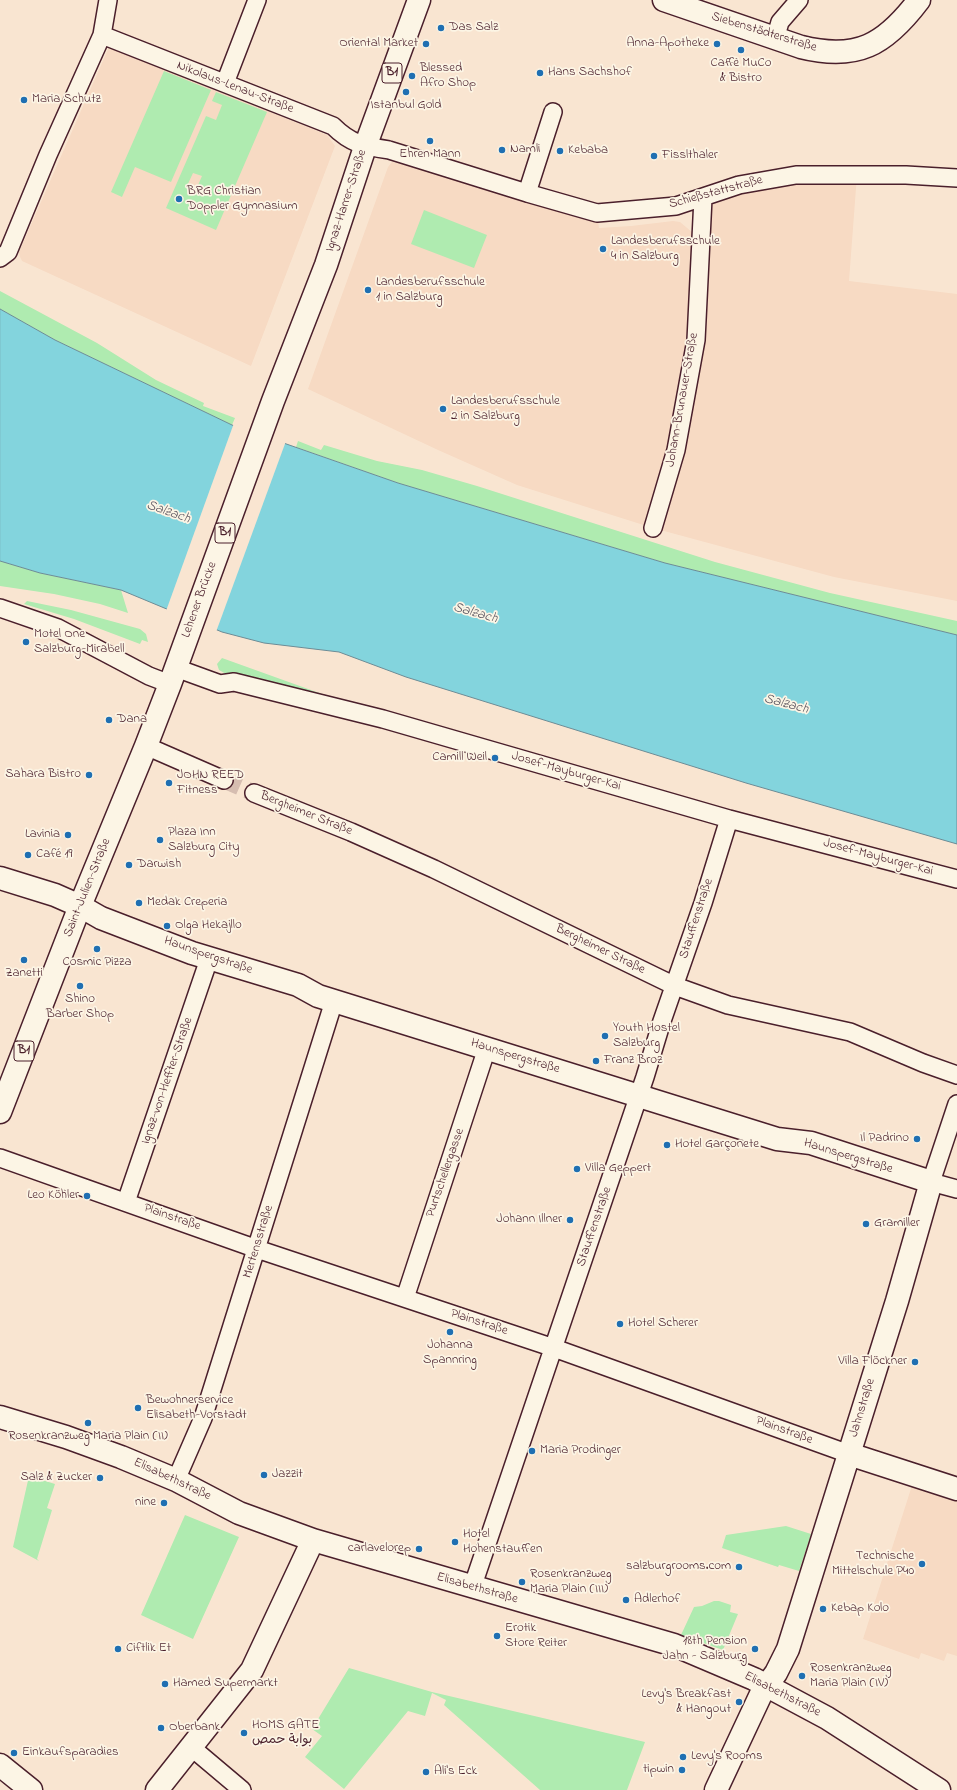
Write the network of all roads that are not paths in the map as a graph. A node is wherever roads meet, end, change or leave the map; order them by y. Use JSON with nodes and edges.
{"nodes":[{"id":1,"x":108,"y":0,"type":"edge"},
{"id":2,"x":257,"y":0,"type":"edge"},
{"id":3,"x":419,"y":0,"type":"edge"},
{"id":4,"x":664,"y":0,"type":"edge"},
{"id":5,"x":799,"y":0,"type":"edge"},
{"id":6,"x":919,"y":0,"type":"edge"},
{"id":7,"x":102,"y":36,"type":"junction"},
{"id":8,"x":775,"y":39,"type":"junction"},
{"id":9,"x":225,"y":83,"type":"junction"},
{"id":10,"x":553,"y":112,"type":"dead end"},
{"id":11,"x":365,"y":147,"type":"junction"},
{"id":12,"x":957,"y":178,"type":"edge"},
{"id":13,"x":527,"y":193,"type":"junction"},
{"id":14,"x":703,"y":198,"type":"junction"},
{"id":15,"x":0,"y":258,"type":"edge"},
{"id":16,"x":273,"y":401,"type":"joint"},
{"id":17,"x":654,"y":528,"type":"dead end"},
{"id":18,"x":0,"y":608,"type":"edge"},
{"id":19,"x":174,"y":672,"type":"junction"},
{"id":20,"x":146,"y":746,"type":"junction"},
{"id":21,"x":224,"y":780,"type":"tunnel mouth"},
{"id":22,"x":254,"y":792,"type":"tunnel mouth"},
{"id":23,"x":729,"y":819,"type":"junction"},
{"id":24,"x":0,"y":878,"type":"edge"},
{"id":25,"x":957,"y":878,"type":"edge"},
{"id":26,"x":80,"y":906,"type":"junction"},
{"id":27,"x":209,"y":959,"type":"junction"},
{"id":28,"x":675,"y":986,"type":"junction"},
{"id":29,"x":334,"y":1001,"type":"junction"},
{"id":30,"x":487,"y":1048,"type":"junction"},
{"id":31,"x":957,"y":1075,"type":"edge"},
{"id":32,"x":639,"y":1096,"type":"junction"},
{"id":33,"x":957,"y":1104,"type":"edge"},
{"id":34,"x":0,"y":1112,"type":"edge"},
{"id":35,"x":0,"y":1158,"type":"edge"},
{"id":36,"x":931,"y":1182,"type":"junction"},
{"id":37,"x":957,"y":1189,"type":"edge"},
{"id":38,"x":126,"y":1202,"type":"junction"},
{"id":39,"x":257,"y":1248,"type":"junction"},
{"id":40,"x":405,"y":1298,"type":"junction"},
{"id":41,"x":554,"y":1348,"type":"junction"},
{"id":42,"x":0,"y":1417,"type":"edge"},
{"id":43,"x":849,"y":1454,"type":"junction"},
{"id":44,"x":176,"y":1480,"type":"junction"},
{"id":45,"x":957,"y":1489,"type":"edge"},
{"id":46,"x":313,"y":1540,"type":"junction"},
{"id":47,"x":472,"y":1588,"type":"junction"},
{"id":48,"x":767,"y":1686,"type":"junction"},
{"id":49,"x":191,"y":1748,"type":"junction"},
{"id":50,"x":0,"y":1765,"type":"edge"},
{"id":51,"x":31,"y":1790,"type":"edge"},
{"id":52,"x":157,"y":1790,"type":"edge"},
{"id":53,"x":242,"y":1790,"type":"edge"},
{"id":54,"x":716,"y":1790,"type":"edge"},
{"id":55,"x":938,"y":1790,"type":"edge"}],
"edges":[{"from":1,"to":7,"type":"street"},
{"from":2,"to":9,"type":"street"},
{"from":3,"to":11,"type":"street","name":"Ignaz-Harrer-Straße","number":"B1"},
{"from":4,"to":8,"type":"street","name":"Siebenstädterstraße"},
{"from":5,"to":8,"type":"street"},
{"from":6,"to":8,"type":"street","name":"Siebenstädterstraße"},
{"from":7,"to":9,"type":"street","name":"Nikolaus-Lenau-Straße"},
{"from":7,"to":15,"type":"street"},
{"from":9,"to":11,"type":"street","name":"Nikolaus-Lenau-Straße"},
{"from":10,"to":13,"type":"street"},
{"from":11,"to":13,"type":"street","name":"Schießstattstraße"},
{"from":11,"to":16,"type":"street","name":"Ignaz-Harrer-Straße","number":"B1"},
{"from":12,"to":14,"type":"street","name":"Schießstattstraße"},
{"from":13,"to":14,"type":"street","name":"Schießstattstraße"},
{"from":14,"to":17,"type":"street","name":"Johann-Brunauer-Straße"},
{"from":16,"to":19,"type":"street","name":"Lehener Brücke","number":"B1"},
{"from":18,"to":19,"type":"street","name":"Josef-Mayburger-Kai"},
{"from":19,"to":20,"type":"street","name":"Saint-Julien-Straße","number":"B1"},
{"from":19,"to":23,"type":"street","name":"Josef-Mayburger-Kai"},
{"from":20,"to":21,"type":"street"},
{"from":20,"to":26,"type":"street","name":"Saint-Julien-Straße","number":"B1"},
{"from":22,"to":28,"type":"street","name":"Bergheimer Straße"},
{"from":23,"to":25,"type":"street","name":"Josef-Mayburger-Kai"},
{"from":23,"to":28,"type":"street","name":"Stauffenstraße"},
{"from":24,"to":26,"type":"street","name":"Haunspergstraße"},
{"from":26,"to":27,"type":"street","name":"Haunspergstraße"},
{"from":26,"to":34,"type":"street","name":"Saint-Julien-Straße","number":"B1"},
{"from":27,"to":29,"type":"street","name":"Haunspergstraße"},
{"from":27,"to":38,"type":"street","name":"Ignaz-von-Heffter-Straße"},
{"from":28,"to":31,"type":"street","name":"Bergheimer Straße"},
{"from":28,"to":32,"type":"street","name":"Stauffenstraße"},
{"from":29,"to":30,"type":"street","name":"Haunspergstraße"},
{"from":29,"to":39,"type":"street","name":"Mertensstraße"},
{"from":30,"to":32,"type":"street","name":"Haunspergstraße"},
{"from":30,"to":40,"type":"street","name":"Purtschellergasse"},
{"from":32,"to":36,"type":"street","name":"Haunspergstraße"},
{"from":32,"to":41,"type":"street","name":"Stauffenstraße"},
{"from":33,"to":36,"type":"street","name":"Jahnstraße"},
{"from":35,"to":38,"type":"street","name":"Plainstraße"},
{"from":36,"to":37,"type":"street","name":"Haunspergstraße"},
{"from":36,"to":43,"type":"street","name":"Jahnstraße"},
{"from":38,"to":39,"type":"street","name":"Plainstraße"},
{"from":39,"to":40,"type":"street","name":"Plainstraße"},
{"from":39,"to":44,"type":"street","name":"Mertensstraße"},
{"from":40,"to":41,"type":"street","name":"Plainstraße"},
{"from":41,"to":43,"type":"street","name":"Plainstraße"},
{"from":41,"to":47,"type":"street","name":"Stauffenstraße"},
{"from":42,"to":44,"type":"street","name":"Elisabethstraße"},
{"from":43,"to":45,"type":"street","name":"Plainstraße"},
{"from":43,"to":48,"type":"street","name":"Jahnstraße"},
{"from":44,"to":46,"type":"street","name":"Elisabethstraße"},
{"from":46,"to":47,"type":"street","name":"Elisabethstraße"},
{"from":46,"to":49,"type":"street"},
{"from":47,"to":48,"type":"street","name":"Elisabethstraße"},
{"from":48,"to":54,"type":"street","name":"Jahnstraße"},
{"from":48,"to":55,"type":"street","name":"Elisabethstraße"},
{"from":49,"to":52,"type":"street"},
{"from":49,"to":53,"type":"street"},
{"from":50,"to":51,"type":"street"}]}
